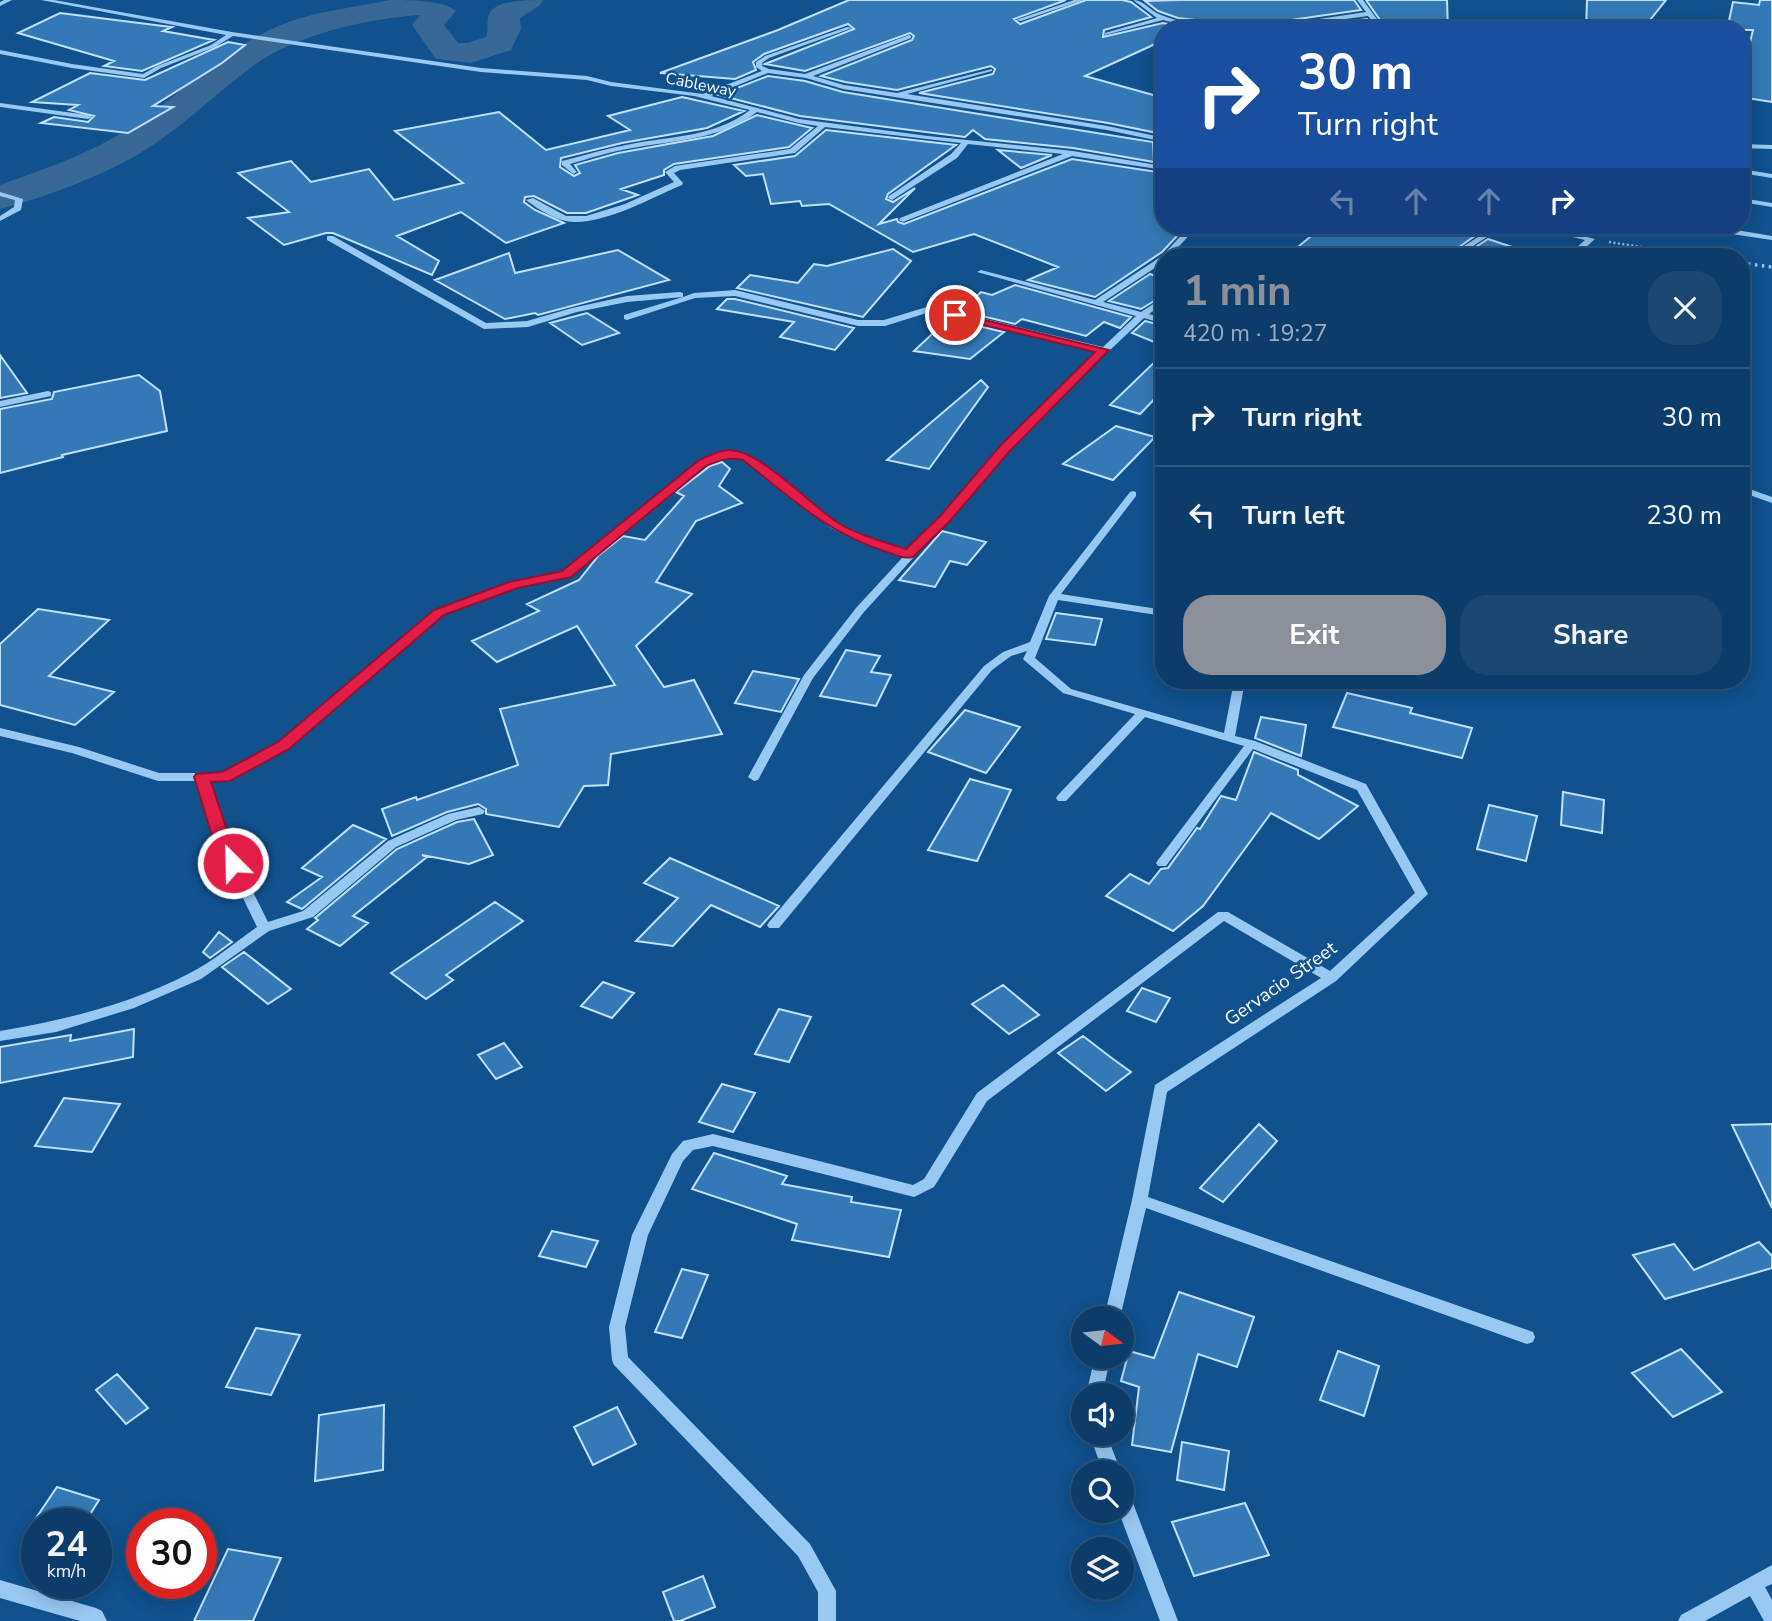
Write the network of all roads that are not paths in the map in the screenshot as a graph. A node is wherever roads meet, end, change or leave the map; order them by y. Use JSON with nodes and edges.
{"nodes":[{"id":1,"x":9,"y":0,"type":"edge"},
{"id":2,"x":44,"y":0,"type":"edge"},
{"id":3,"x":1080,"y":0,"type":"edge"},
{"id":4,"x":1136,"y":0,"type":"edge"},
{"id":5,"x":1360,"y":0,"type":"edge"},
{"id":6,"x":0,"y":4,"type":"edge"},
{"id":7,"x":1368,"y":14,"type":"junction"},
{"id":8,"x":1163,"y":18,"type":"junction"},
{"id":9,"x":1019,"y":20,"type":"dead end"},
{"id":10,"x":1177,"y":21,"type":"edge"},
{"id":11,"x":1302,"y":21,"type":"edge"},
{"id":12,"x":1374,"y":21,"type":"edge"},
{"id":13,"x":849,"y":28,"type":"dead end"},
{"id":14,"x":232,"y":34,"type":"junction"},
{"id":15,"x":1107,"y":34,"type":"dead end"},
{"id":16,"x":909,"y":37,"type":"dead end"},
{"id":17,"x":0,"y":52,"type":"edge"},
{"id":18,"x":990,"y":70,"type":"dead end"},
{"id":19,"x":767,"y":71,"type":"junction"},
{"id":20,"x":806,"y":76,"type":"junction"},
{"id":21,"x":897,"y":95,"type":"junction"},
{"id":22,"x":703,"y":96,"type":"junction"},
{"id":23,"x":0,"y":105,"type":"edge"},
{"id":24,"x":755,"y":110,"type":"junction"},
{"id":25,"x":88,"y":117,"type":"dead end"},
{"id":26,"x":824,"y":124,"type":"junction"},
{"id":27,"x":1155,"y":138,"type":"edge"},
{"id":28,"x":966,"y":142,"type":"junction"},
{"id":29,"x":1750,"y":146,"type":"edge"},
{"id":30,"x":1772,"y":147,"type":"edge"},
{"id":31,"x":1073,"y":153,"type":"junction"},
{"id":32,"x":1155,"y":167,"type":"edge"},
{"id":33,"x":573,"y":172,"type":"dead end"},
{"id":34,"x":1750,"y":172,"type":"edge"},
{"id":35,"x":1772,"y":176,"type":"edge"},
{"id":36,"x":1,"y":194,"type":"edge"},
{"id":37,"x":892,"y":198,"type":"dead end"},
{"id":38,"x":19,"y":199,"type":"joint"},
{"id":39,"x":530,"y":200,"type":"dead end"},
{"id":40,"x":1750,"y":201,"type":"edge"},
{"id":41,"x":1772,"y":205,"type":"edge"},
{"id":42,"x":0,"y":219,"type":"edge"},
{"id":43,"x":903,"y":220,"type":"dead end"},
{"id":44,"x":1186,"y":235,"type":"edge"},
{"id":45,"x":1486,"y":235,"type":"edge"},
{"id":46,"x":1573,"y":235,"type":"edge"},
{"id":47,"x":1750,"y":235,"type":"edge"},
{"id":48,"x":330,"y":238,"type":"dead end"},
{"id":49,"x":1772,"y":238,"type":"edge"},
{"id":50,"x":1173,"y":248,"type":"edge"},
{"id":51,"x":1465,"y":248,"type":"edge"},
{"id":52,"x":1580,"y":248,"type":"edge"},
{"id":53,"x":1155,"y":264,"type":"edge"},
{"id":54,"x":981,"y":271,"type":"dead end"},
{"id":55,"x":694,"y":296,"type":"junction"},
{"id":56,"x":1097,"y":302,"type":"junction"},
{"id":57,"x":1155,"y":306,"type":"edge"},
{"id":58,"x":1142,"y":315,"type":"junction"},
{"id":59,"x":627,"y":317,"type":"dead end"},
{"id":60,"x":1155,"y":319,"type":"edge"},
{"id":61,"x":1103,"y":350,"type":"junction"},
{"id":62,"x":48,"y":394,"type":"dead end"},
{"id":63,"x":0,"y":404,"type":"edge"},
{"id":64,"x":1750,"y":492,"type":"edge"},
{"id":65,"x":1133,"y":494,"type":"dead end"},
{"id":66,"x":1772,"y":500,"type":"edge"},
{"id":67,"x":909,"y":555,"type":"junction"},
{"id":68,"x":1054,"y":596,"type":"junction"},
{"id":69,"x":1155,"y":612,"type":"edge"},
{"id":70,"x":1035,"y":644,"type":"junction"},
{"id":71,"x":1238,"y":689,"type":"edge"},
{"id":72,"x":1143,"y":713,"type":"junction"},
{"id":73,"x":0,"y":732,"type":"edge"},
{"id":74,"x":1229,"y":738,"type":"junction"},
{"id":75,"x":1251,"y":744,"type":"junction"},
{"id":76,"x":201,"y":777,"type":"junction"},
{"id":77,"x":754,"y":777,"type":"dead end"},
{"id":78,"x":1062,"y":798,"type":"dead end"},
{"id":79,"x":479,"y":811,"type":"dead end"},
{"id":80,"x":1162,"y":863,"type":"dead end"},
{"id":81,"x":774,"y":925,"type":"dead end"},
{"id":82,"x":264,"y":928,"type":"junction"},
{"id":83,"x":1331,"y":978,"type":"junction"},
{"id":84,"x":0,"y":1036,"type":"edge"},
{"id":85,"x":1140,"y":1200,"type":"junction"},
{"id":86,"x":1115,"y":1306,"type":"edge"},
{"id":87,"x":1527,"y":1337,"type":"dead end"},
{"id":88,"x":1132,"y":1523,"type":"edge"},
{"id":89,"x":1772,"y":1574,"type":"edge"},
{"id":90,"x":1753,"y":1584,"type":"junction"},
{"id":91,"x":0,"y":1589,"type":"edge"},
{"id":92,"x":1772,"y":1617,"type":"edge"},
{"id":93,"x":98,"y":1621,"type":"edge"},
{"id":94,"x":827,"y":1621,"type":"edge"},
{"id":95,"x":1169,"y":1621,"type":"edge"},
{"id":96,"x":1687,"y":1621,"type":"edge"}],
"edges":[{"from":1,"to":6,"type":"street"},
{"from":2,"to":14,"type":"street","name":"Cableway"},
{"from":3,"to":9,"type":"street"},
{"from":4,"to":8,"type":"street"},
{"from":5,"to":7,"type":"street"},
{"from":7,"to":11,"type":"street"},
{"from":7,"to":12,"type":"street"},
{"from":8,"to":10,"type":"street"},
{"from":8,"to":15,"type":"street"},
{"from":13,"to":19,"type":"street"},
{"from":14,"to":17,"type":"street"},
{"from":14,"to":22,"type":"street","name":"Cableway"},
{"from":16,"to":20,"type":"street"},
{"from":18,"to":21,"type":"street"},
{"from":19,"to":20,"type":"street"},
{"from":19,"to":22,"type":"street"},
{"from":20,"to":21,"type":"street"},
{"from":21,"to":27,"type":"street"},
{"from":22,"to":24,"type":"street","name":"Cableway"},
{"from":23,"to":25,"type":"street"},
{"from":24,"to":26,"type":"street","name":"Cableway"},
{"from":24,"to":33,"type":"street"},
{"from":26,"to":28,"type":"street","name":"Cableway"},
{"from":26,"to":39,"type":"street"},
{"from":28,"to":31,"type":"street","name":"Cableway"},
{"from":28,"to":37,"type":"street"},
{"from":29,"to":30,"type":"street"},
{"from":31,"to":32,"type":"street","name":"Cableway"},
{"from":31,"to":43,"type":"street"},
{"from":34,"to":35,"type":"street"},
{"from":36,"to":38,"type":"street"},
{"from":38,"to":42,"type":"street"},
{"from":40,"to":41,"type":"street"},
{"from":44,"to":50,"type":"street"},
{"from":45,"to":51,"type":"street"},
{"from":46,"to":52,"type":"street"},
{"from":47,"to":49,"type":"street"},
{"from":48,"to":55,"type":"street"},
{"from":53,"to":56,"type":"street"},
{"from":54,"to":56,"type":"street"},
{"from":55,"to":59,"type":"street"},
{"from":55,"to":61,"type":"street"},
{"from":56,"to":58,"type":"street"},
{"from":57,"to":58,"type":"street"},
{"from":58,"to":60,"type":"street"},
{"from":58,"to":61,"type":"street"},
{"from":61,"to":67,"type":"street"},
{"from":62,"to":63,"type":"street"},
{"from":64,"to":66,"type":"street"},
{"from":65,"to":68,"type":"street"},
{"from":67,"to":76,"type":"street"},
{"from":67,"to":77,"type":"street"},
{"from":68,"to":69,"type":"street"},
{"from":68,"to":70,"type":"street"},
{"from":70,"to":72,"type":"street","name":"Gervacio Street"},
{"from":70,"to":81,"type":"street"},
{"from":71,"to":74,"type":"street"},
{"from":72,"to":74,"type":"street","name":"Gervacio Street"},
{"from":72,"to":78,"type":"street"},
{"from":73,"to":76,"type":"street"},
{"from":74,"to":75,"type":"street","name":"Gervacio Street"},
{"from":75,"to":80,"type":"street"},
{"from":75,"to":83,"type":"street","name":"Gervacio Street"},
{"from":76,"to":82,"type":"street"},
{"from":79,"to":82,"type":"street"},
{"from":82,"to":84,"type":"street"},
{"from":83,"to":85,"type":"street","name":"Gervacio Street"},
{"from":83,"to":94,"type":"street"},
{"from":85,"to":86,"type":"street","name":"Gervacio Street"},
{"from":85,"to":87,"type":"street"},
{"from":88,"to":95,"type":"street"},
{"from":89,"to":90,"type":"street"},
{"from":90,"to":92,"type":"street"},
{"from":90,"to":96,"type":"street"},
{"from":91,"to":93,"type":"street"}]}
